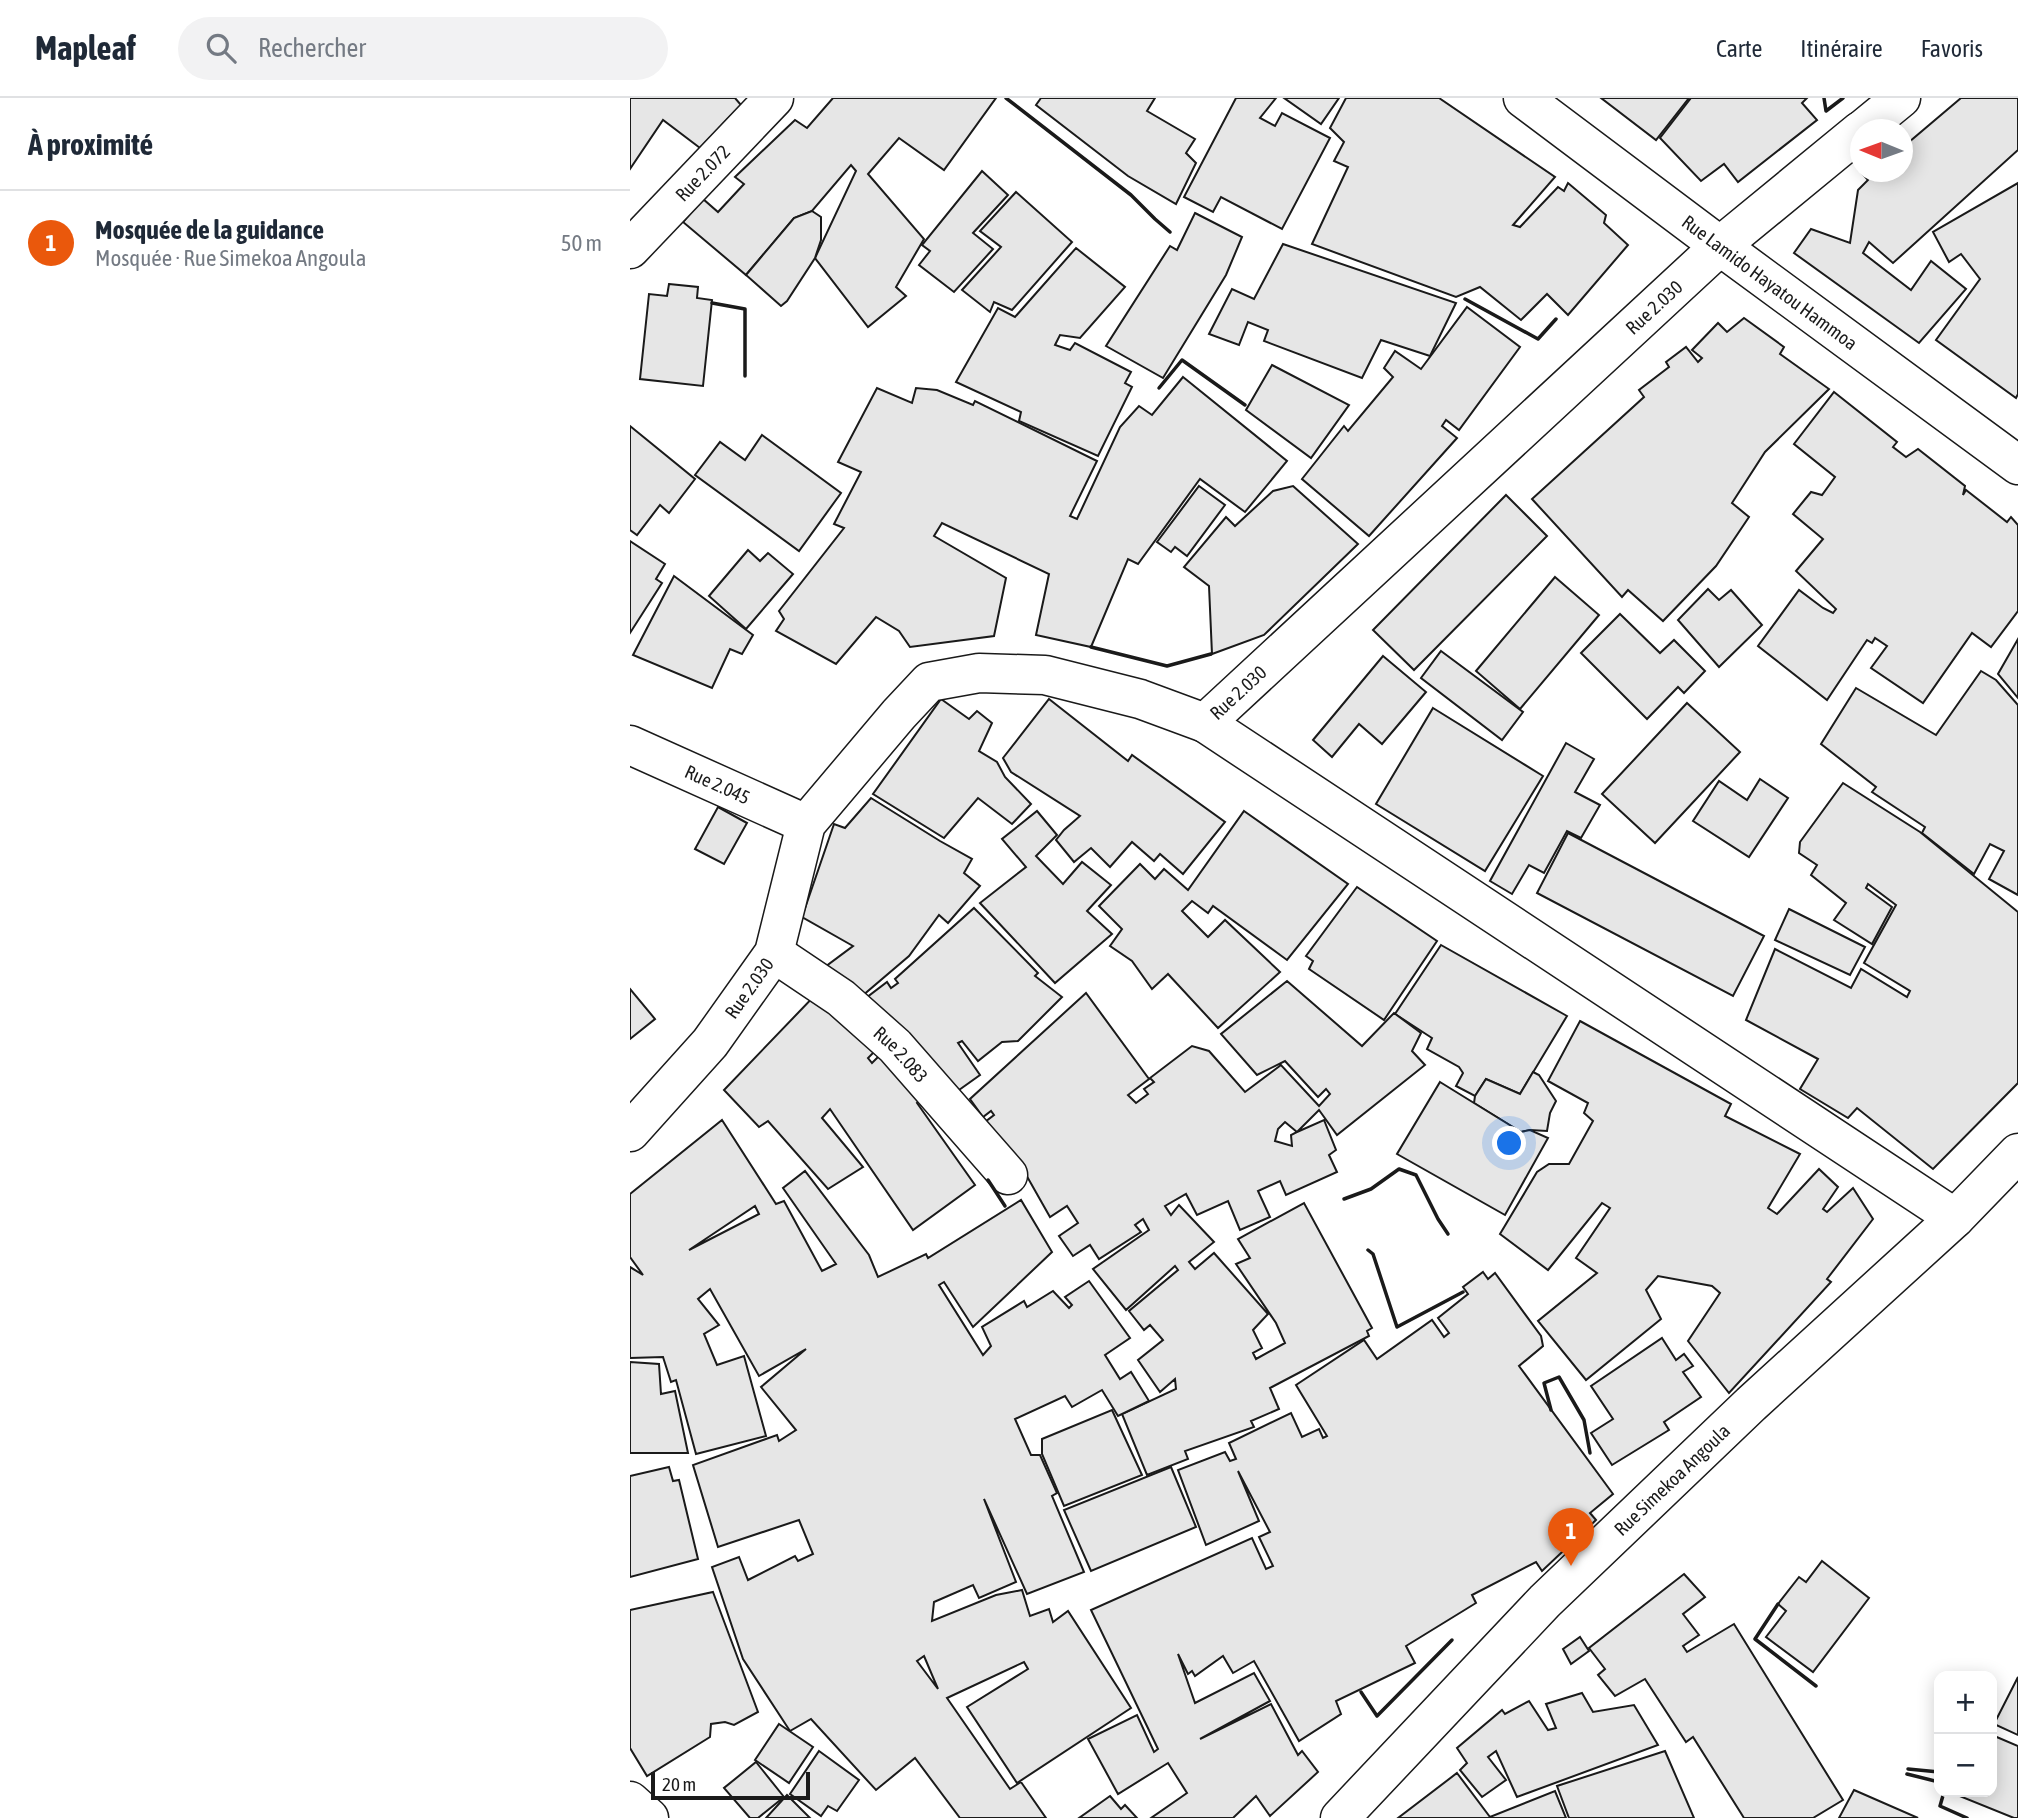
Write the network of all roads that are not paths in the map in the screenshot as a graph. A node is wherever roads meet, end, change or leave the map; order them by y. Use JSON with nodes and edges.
{"nodes":[{"id":1,"x":774,"y":98,"type":"edge"},
{"id":2,"x":1523,"y":98,"type":"edge"},
{"id":3,"x":1900,"y":98,"type":"edge"},
{"id":4,"x":1874,"y":119,"type":"edge"},
{"id":5,"x":1850,"y":139,"type":"edge"},
{"id":6,"x":1720,"y":246,"type":"junction"},
{"id":7,"x":630,"y":249,"type":"edge"},
{"id":8,"x":2018,"y":465,"type":"edge"},
{"id":9,"x":1205,"y":723,"type":"junction"},
{"id":10,"x":630,"y":745,"type":"edge"},
{"id":11,"x":806,"y":824,"type":"junction"},
{"id":12,"x":774,"y":953,"type":"junction"},
{"id":13,"x":630,"y":1132,"type":"edge"},
{"id":14,"x":2018,"y":1153,"type":"edge"},
{"id":15,"x":1008,"y":1175,"type":"dead end"},
{"id":16,"x":1955,"y":1218,"type":"junction"},
{"id":17,"x":630,"y":1801,"type":"edge"},
{"id":18,"x":649,"y":1818,"type":"edge"},
{"id":19,"x":1339,"y":1818,"type":"edge"}],
"edges":[{"from":1,"to":7,"type":"street","name":"Rue 2.072"},
{"from":2,"to":6,"type":"street","name":"Rue Lamido Hayatou Hammoa"},
{"from":3,"to":4,"type":"street","name":"Rue 2.030"},
{"from":5,"to":6,"type":"street","name":"Rue 2.030"},
{"from":6,"to":8,"type":"street","name":"Rue Lamido Hayatou Hammoa"},
{"from":6,"to":9,"type":"street","name":"Rue 2.030"},
{"from":9,"to":11,"type":"street","name":"Rue 2.030"},
{"from":9,"to":16,"type":"street"},
{"from":10,"to":11,"type":"street","name":"Rue 2.045"},
{"from":11,"to":12,"type":"street","name":"Rue 2.030"},
{"from":12,"to":13,"type":"street","name":"Rue 2.030"},
{"from":12,"to":15,"type":"street","name":"Rue 2.083"},
{"from":14,"to":16,"type":"street","name":"Rue Simekoa Angoula"},
{"from":16,"to":19,"type":"street","name":"Rue Simekoa Angoula"},
{"from":17,"to":18,"type":"street"}]}
